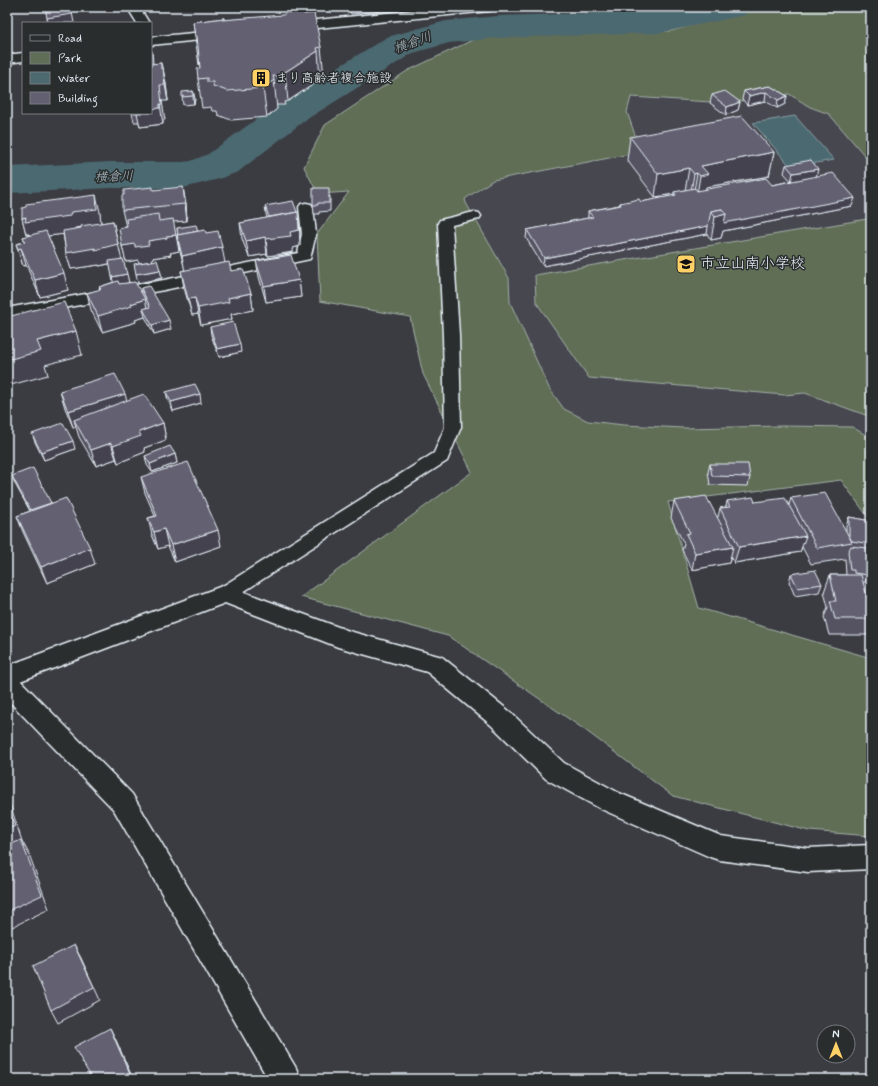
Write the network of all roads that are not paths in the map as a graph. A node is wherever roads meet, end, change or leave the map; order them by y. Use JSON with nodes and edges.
{"nodes":[{"id":1,"x":137,"y":7,"type":"edge"},
{"id":2,"x":489,"y":7,"type":"edge"},
{"id":3,"x":142,"y":22,"type":"edge"},
{"id":4,"x":276,"y":28,"type":"edge"},
{"id":5,"x":238,"y":32,"type":"edge"},
{"id":6,"x":152,"y":40,"type":"edge"},
{"id":7,"x":22,"y":58,"type":"edge"},
{"id":8,"x":7,"y":59,"type":"edge"},
{"id":9,"x":306,"y":207,"type":"dead end"},
{"id":10,"x":474,"y":216,"type":"dead end"},
{"id":11,"x":7,"y":313,"type":"edge"},
{"id":12,"x":225,"y":594,"type":"junction"},
{"id":13,"x":7,"y":676,"type":"edge"},
{"id":14,"x":7,"y":683,"type":"edge"},
{"id":15,"x":871,"y":856,"type":"edge"},
{"id":16,"x":285,"y":1079,"type":"edge"}],
"edges":[{"from":1,"to":3,"type":"lane"},
{"from":2,"to":4,"type":"street"},
{"from":5,"to":6,"type":"street"},
{"from":7,"to":8,"type":"street"},
{"from":9,"to":11,"type":"lane"},
{"from":10,"to":12,"type":"lane"},
{"from":12,"to":13,"type":"street"},
{"from":12,"to":15,"type":"street"},
{"from":14,"to":16,"type":"street"}]}
